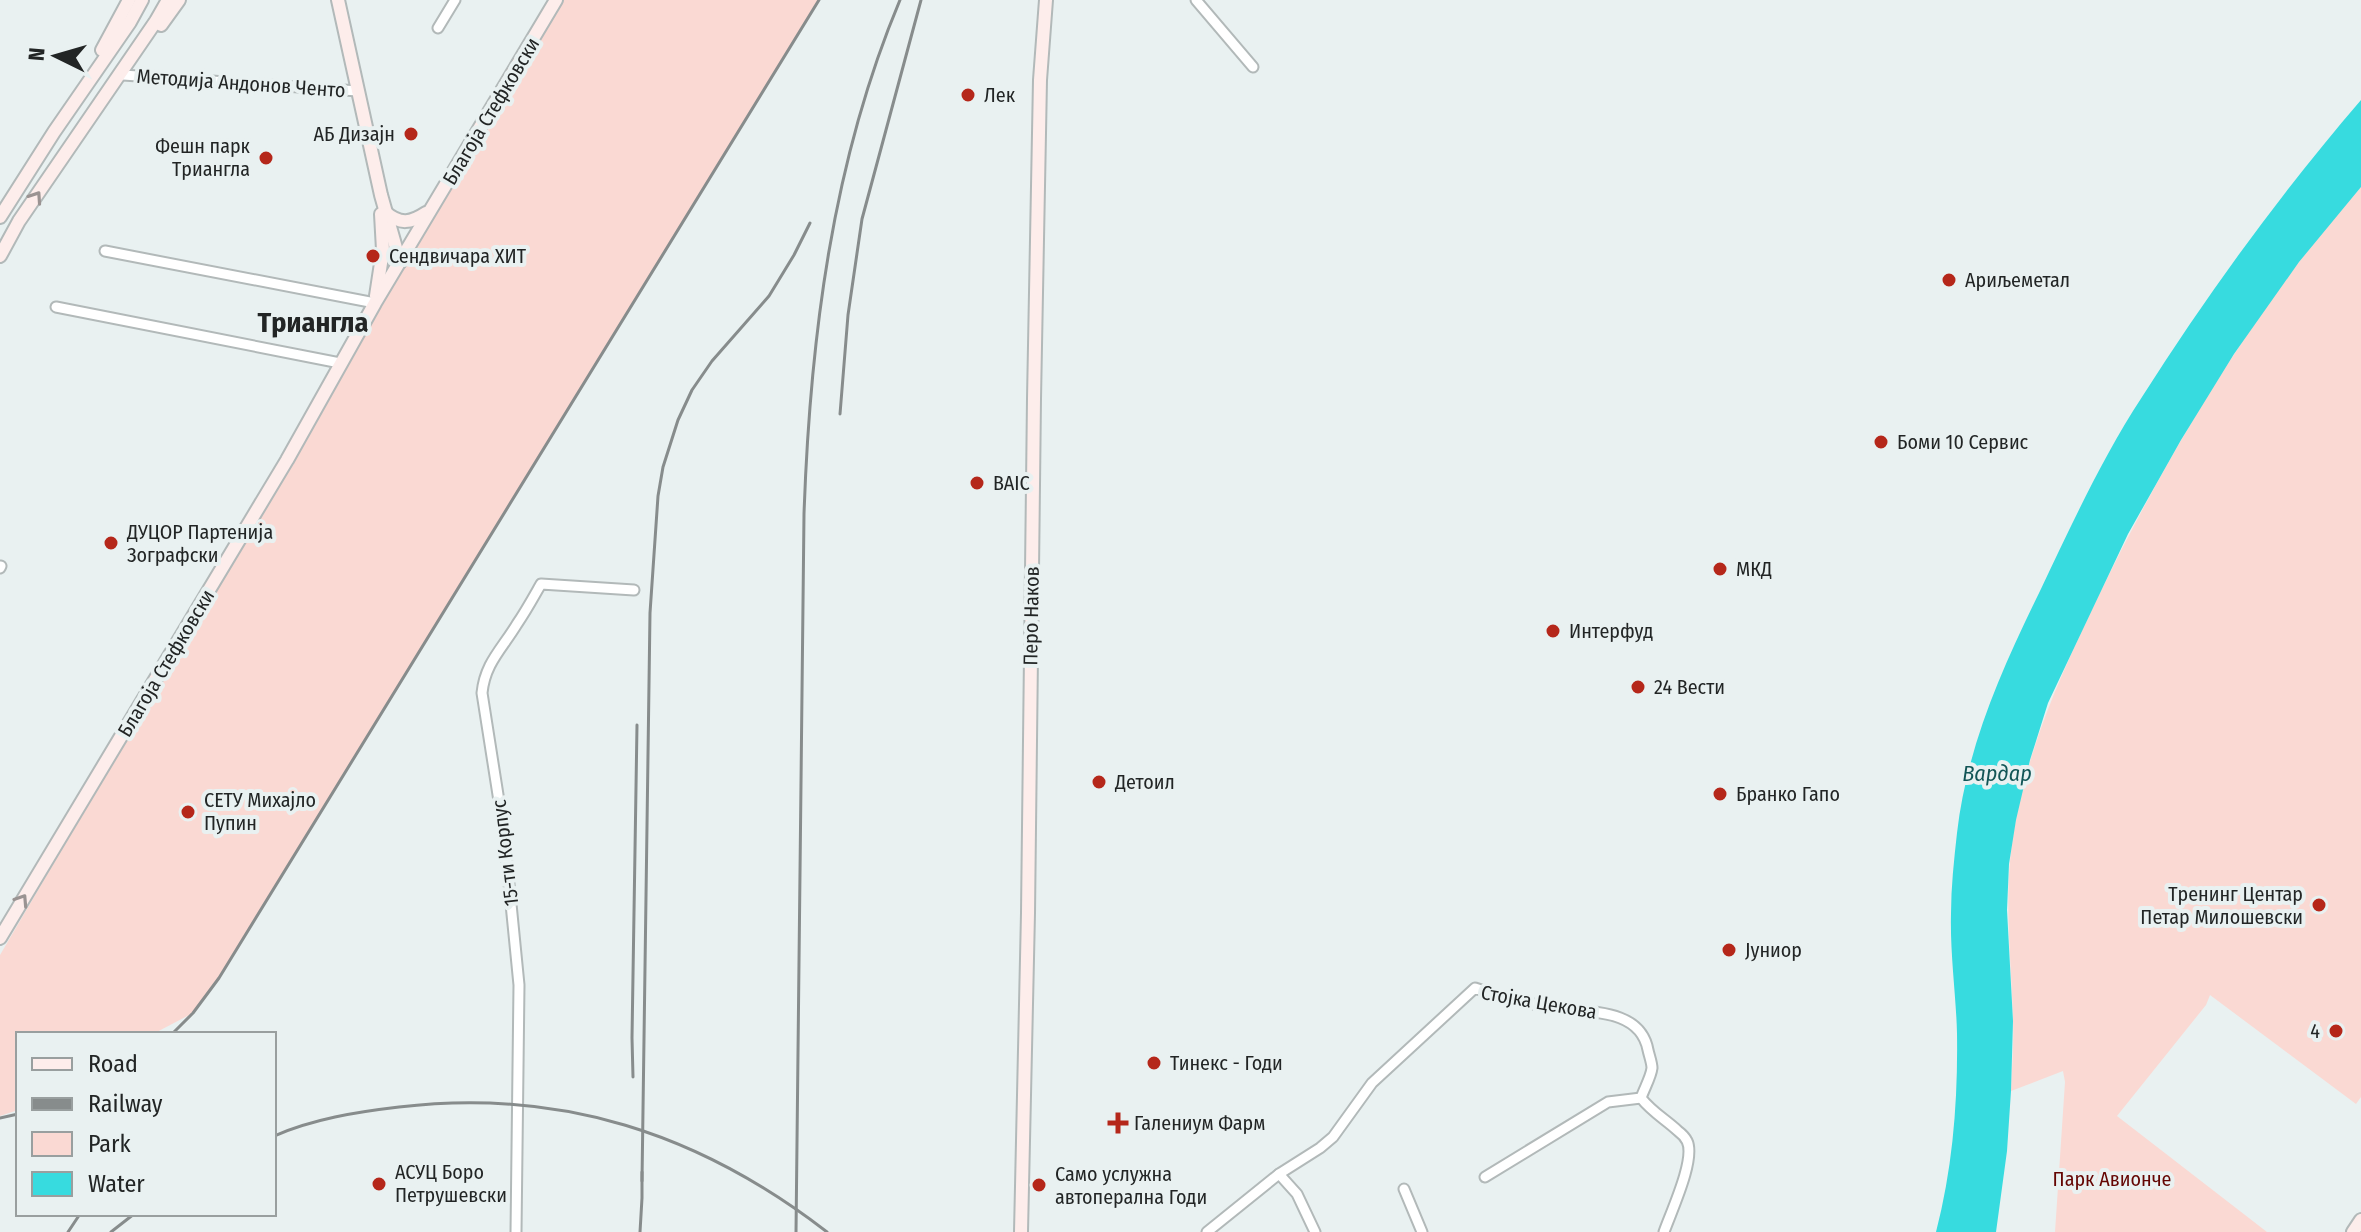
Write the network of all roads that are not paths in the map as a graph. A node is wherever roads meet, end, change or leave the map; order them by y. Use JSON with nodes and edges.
{"nodes":[{"id":1,"x":129,"y":0,"type":"edge"},
{"id":2,"x":142,"y":0,"type":"edge"},
{"id":3,"x":168,"y":0,"type":"edge"},
{"id":4,"x":179,"y":0,"type":"edge"},
{"id":5,"x":338,"y":0,"type":"edge"},
{"id":6,"x":455,"y":0,"type":"edge"},
{"id":7,"x":556,"y":0,"type":"edge"},
{"id":8,"x":1046,"y":0,"type":"edge"},
{"id":9,"x":1196,"y":0,"type":"edge"},
{"id":10,"x":438,"y":28,"type":"dead end"},
{"id":11,"x":1253,"y":67,"type":"dead end"},
{"id":12,"x":123,"y":75,"type":"junction"},
{"id":13,"x":358,"y":91,"type":"junction"},
{"id":14,"x":54,"y":132,"type":"junction"},
{"id":15,"x":75,"y":140,"type":"junction"},
{"id":16,"x":381,"y":195,"type":"junction"},
{"id":17,"x":432,"y":209,"type":"junction"},
{"id":18,"x":385,"y":212,"type":"junction"},
{"id":19,"x":0,"y":217,"type":"edge"},
{"id":20,"x":383,"y":250,"type":"junction"},
{"id":21,"x":105,"y":251,"type":"dead end"},
{"id":22,"x":0,"y":256,"type":"edge"},
{"id":23,"x":400,"y":262,"type":"junction"},
{"id":24,"x":375,"y":303,"type":"junction"},
{"id":25,"x":56,"y":307,"type":"dead end"},
{"id":26,"x":340,"y":363,"type":"junction"},
{"id":27,"x":634,"y":590,"type":"dead end"},
{"id":28,"x":0,"y":938,"type":"edge"},
{"id":29,"x":1641,"y":1098,"type":"junction"},
{"id":30,"x":1279,"y":1174,"type":"junction"},
{"id":31,"x":1485,"y":1177,"type":"dead end"},
{"id":32,"x":1404,"y":1189,"type":"dead end"},
{"id":33,"x":1021,"y":1207,"type":"junction"},
{"id":34,"x":2361,"y":1220,"type":"edge"},
{"id":35,"x":516,"y":1232,"type":"edge"},
{"id":36,"x":1014,"y":1232,"type":"edge"},
{"id":37,"x":1024,"y":1232,"type":"edge"},
{"id":38,"x":1207,"y":1232,"type":"edge"},
{"id":39,"x":1315,"y":1232,"type":"edge"},
{"id":40,"x":1422,"y":1232,"type":"edge"},
{"id":41,"x":1664,"y":1232,"type":"edge"},
{"id":42,"x":2353,"y":1232,"type":"edge"}],
"edges":[{"from":1,"to":14,"type":"street"},
{"from":2,"to":14,"type":"street"},
{"from":3,"to":15,"type":"street"},
{"from":4,"to":12,"type":"street"},
{"from":5,"to":13,"type":"street","name":"Методија Андонов Ченто"},
{"from":6,"to":10,"type":"street"},
{"from":7,"to":17,"type":"street","name":"Благоја Стефковски"},
{"from":8,"to":33,"type":"street","name":"Перо Наков"},
{"from":9,"to":11,"type":"street"},
{"from":12,"to":13,"type":"street","name":"Методија Андонов Ченто"},
{"from":12,"to":15,"type":"street"},
{"from":13,"to":16,"type":"street","name":"Методија Андонов Ченто"},
{"from":14,"to":19,"type":"street"},
{"from":22,"to":15,"type":"street","one_way":true},
{"from":16,"to":18,"type":"street","name":"Методија Андонов Ченто"},
{"from":16,"to":20,"type":"street","name":"Методија Андонов Ченто"},
{"from":17,"to":18,"type":"street"},
{"from":17,"to":23,"type":"street","name":"Благоја Стефковски"},
{"from":18,"to":23,"type":"street","name":"Методија Андонов Ченто"},
{"from":20,"to":23,"type":"street"},
{"from":20,"to":24,"type":"street","name":"Методија Андонов Ченто"},
{"from":21,"to":24,"type":"street"},
{"from":23,"to":24,"type":"street","name":"Благоја Стефковски"},
{"from":24,"to":26,"type":"street","name":"Благоја Стефковски"},
{"from":25,"to":26,"type":"street"},
{"from":28,"to":26,"type":"street","name":"Благоја Стефковски","one_way":true},
{"from":27,"to":35,"type":"street","name":"15-ти Корпус"},
{"from":29,"to":30,"type":"street","name":"Стојка Цекова"},
{"from":29,"to":31,"type":"street"},
{"from":29,"to":41,"type":"street"},
{"from":30,"to":38,"type":"street","name":"Стојка Цекова"},
{"from":30,"to":39,"type":"street"},
{"from":32,"to":40,"type":"street"},
{"from":33,"to":36,"type":"street"},
{"from":33,"to":37,"type":"street"},
{"from":34,"to":42,"type":"street"}]}
